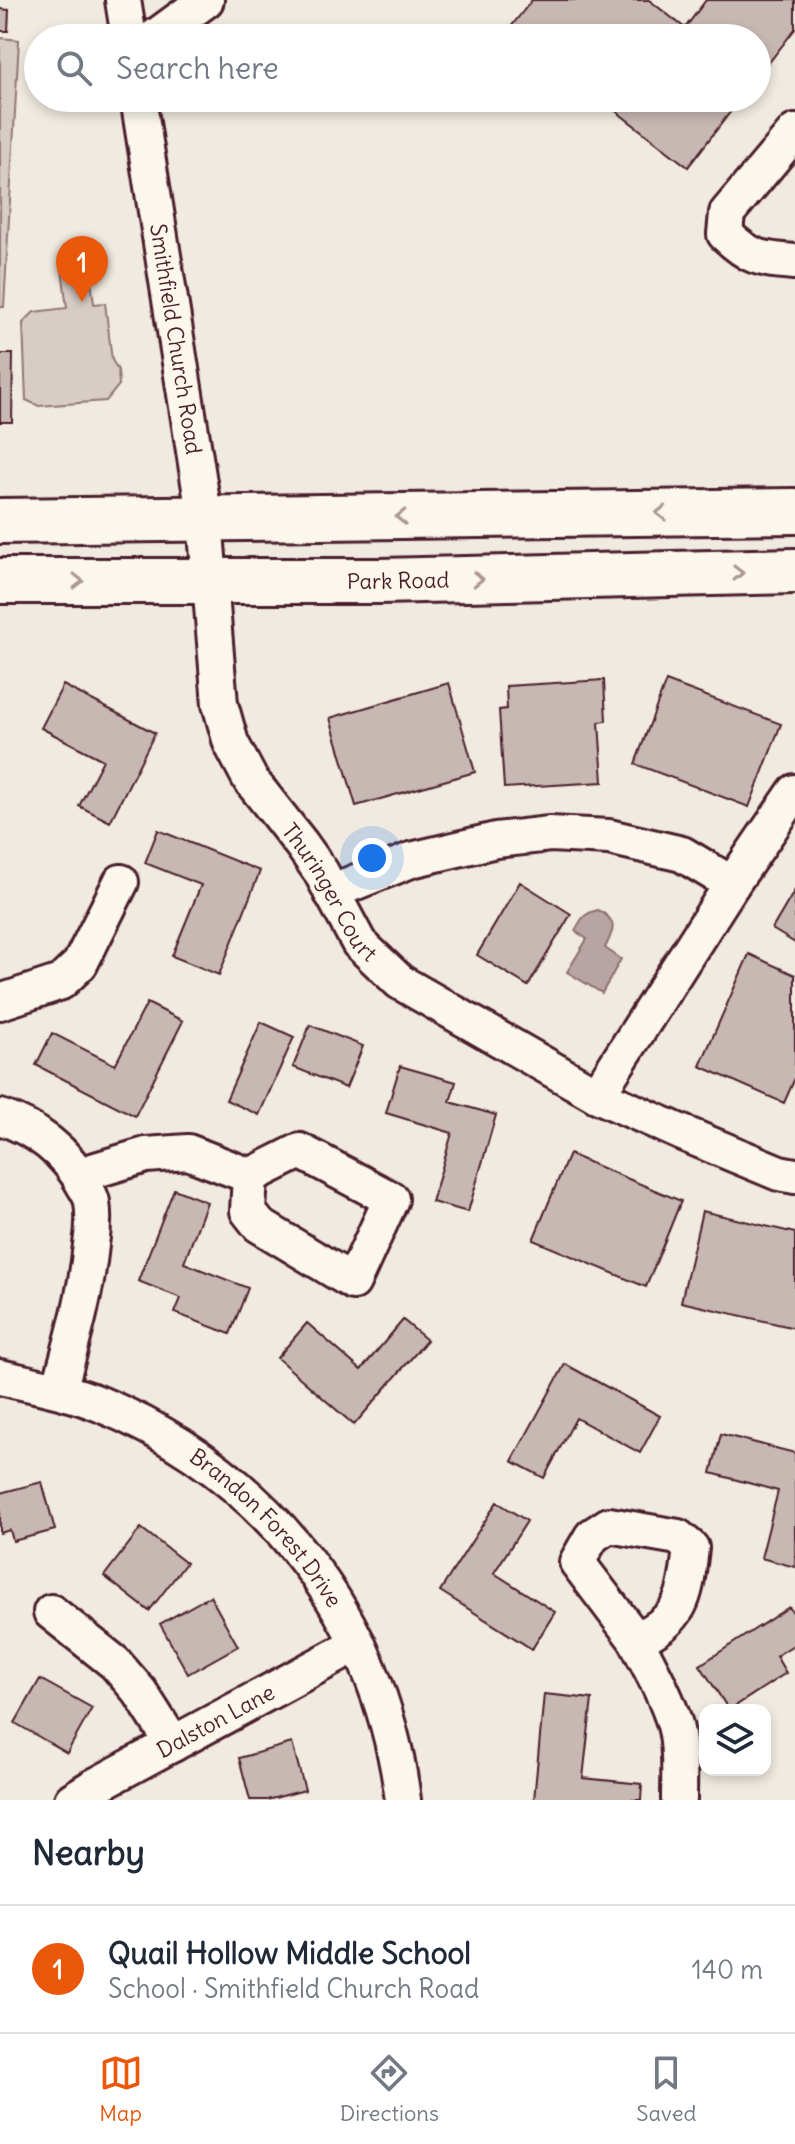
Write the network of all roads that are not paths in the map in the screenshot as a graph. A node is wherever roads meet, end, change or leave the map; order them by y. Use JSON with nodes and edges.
{"nodes":[{"id":1,"x":206,"y":0,"type":"edge"},
{"id":2,"x":125,"y":1,"type":"edge"},
{"id":3,"x":127,"y":24,"type":"edge"},
{"id":4,"x":173,"y":24,"type":"edge"},
{"id":5,"x":140,"y":112,"type":"edge"},
{"id":6,"x":795,"y":132,"type":"edge"},
{"id":7,"x":795,"y":262,"type":"edge"},
{"id":8,"x":795,"y":511,"type":"edge"},
{"id":9,"x":205,"y":520,"type":"junction"},
{"id":10,"x":0,"y":521,"type":"edge"},
{"id":11,"x":795,"y":571,"type":"edge"},
{"id":12,"x":211,"y":580,"type":"junction"},
{"id":13,"x":0,"y":581,"type":"edge"},
{"id":14,"x":795,"y":792,"type":"edge"},
{"id":15,"x":121,"y":882,"type":"dead end"},
{"id":16,"x":732,"y":884,"type":"junction"},
{"id":17,"x":331,"y":892,"type":"junction"},
{"id":18,"x":0,"y":1002,"type":"edge"},
{"id":19,"x":597,"y":1095,"type":"junction"},
{"id":20,"x":0,"y":1117,"type":"edge"},
{"id":21,"x":79,"y":1175,"type":"junction"},
{"id":22,"x":250,"y":1176,"type":"dead end"},
{"id":23,"x":795,"y":1176,"type":"edge"},
{"id":24,"x":0,"y":1377,"type":"edge"},
{"id":25,"x":59,"y":1390,"type":"junction"},
{"id":26,"x":51,"y":1612,"type":"dead end"},
{"id":27,"x":636,"y":1640,"type":"dead end"},
{"id":28,"x":358,"y":1644,"type":"junction"},
{"id":29,"x":173,"y":1744,"type":"junction"},
{"id":30,"x":72,"y":1800,"type":"edge"},
{"id":31,"x":403,"y":1800,"type":"edge"},
{"id":32,"x":679,"y":1800,"type":"edge"}],
"edges":[{"from":1,"to":4,"type":"street"},
{"from":2,"to":3,"type":"street"},
{"from":5,"to":9,"type":"street","name":"Smithfield Church Road"},
{"from":6,"to":7,"type":"street"},
{"from":8,"to":9,"type":"main road","one_way":true},
{"from":9,"to":10,"type":"main road"},
{"from":9,"to":12,"type":"street","name":"Smithfield Church Road"},
{"from":12,"to":11,"type":"main road","name":"Park Road","one_way":true},
{"from":13,"to":12,"type":"main road","name":"Park Road","one_way":true},
{"from":12,"to":17,"type":"street","name":"Thuringer Court"},
{"from":14,"to":16,"type":"street"},
{"from":15,"to":18,"type":"street"},
{"from":16,"to":17,"type":"street"},
{"from":16,"to":19,"type":"street"},
{"from":17,"to":19,"type":"street","name":"Thuringer Court"},
{"from":19,"to":23,"type":"street","name":"Thuringer Court"},
{"from":20,"to":21,"type":"street"},
{"from":21,"to":22,"type":"street"},
{"from":21,"to":25,"type":"street"},
{"from":24,"to":25,"type":"street","name":"Brandon Forest Drive"},
{"from":25,"to":28,"type":"street","name":"Brandon Forest Drive"},
{"from":26,"to":29,"type":"street"},
{"from":27,"to":32,"type":"street"},
{"from":28,"to":29,"type":"street","name":"Dalston Lane"},
{"from":28,"to":31,"type":"street","name":"Brandon Forest Drive"},
{"from":29,"to":30,"type":"street","name":"Dalston Lane"}]}
